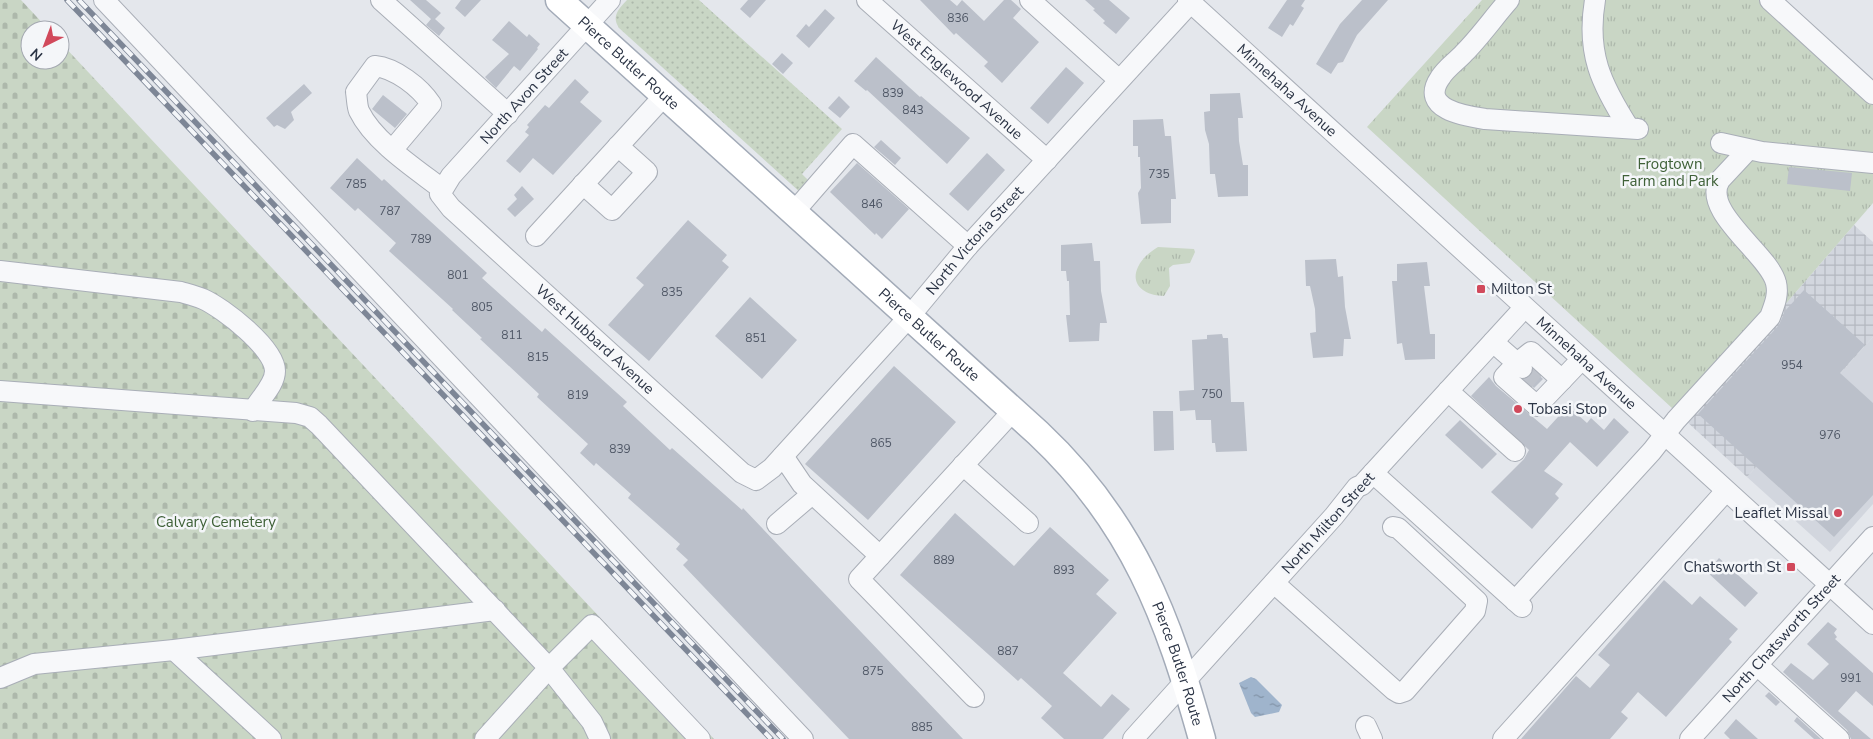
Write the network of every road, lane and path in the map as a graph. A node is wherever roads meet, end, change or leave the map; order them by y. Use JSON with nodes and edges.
{"nodes":[{"id":1,"x":104,"y":0,"type":"edge"},
{"id":2,"x":381,"y":0,"type":"edge"},
{"id":3,"x":559,"y":0,"type":"edge"},
{"id":4,"x":610,"y":0,"type":"edge"},
{"id":5,"x":867,"y":0,"type":"edge"},
{"id":6,"x":1030,"y":0,"type":"edge"},
{"id":7,"x":1509,"y":0,"type":"edge"},
{"id":8,"x":1595,"y":0,"type":"edge"},
{"id":9,"x":1770,"y":0,"type":"edge"},
{"id":10,"x":1191,"y":1,"type":"edge"},
{"id":11,"x":587,"y":25,"type":"junction"},
{"id":12,"x":1119,"y":80,"type":"junction"},
{"id":13,"x":1873,"y":94,"type":"edge"},
{"id":14,"x":664,"y":96,"type":"junction"},
{"id":15,"x":508,"y":114,"type":"junction"},
{"id":16,"x":1721,"y":143,"type":"dead end"},
{"id":17,"x":618,"y":146,"type":"junction"},
{"id":18,"x":393,"y":149,"type":"dead end"},
{"id":19,"x":1748,"y":150,"type":"junction"},
{"id":20,"x":1047,"y":160,"type":"junction"},
{"id":21,"x":1873,"y":164,"type":"edge"},
{"id":22,"x":583,"y":184,"type":"junction"},
{"id":23,"x":441,"y":191,"type":"junction"},
{"id":24,"x":793,"y":213,"type":"junction"},
{"id":25,"x":536,"y":236,"type":"dead end"},
{"id":26,"x":968,"y":246,"type":"junction"},
{"id":27,"x":0,"y":271,"type":"edge"},
{"id":28,"x":1524,"y":308,"type":"junction"},
{"id":29,"x":909,"y":317,"type":"junction"},
{"id":30,"x":1493,"y":342,"type":"junction"},
{"id":31,"x":1581,"y":360,"type":"junction"},
{"id":32,"x":1519,"y":365,"type":"junction"},
{"id":33,"x":1551,"y":385,"type":"junction"},
{"id":34,"x":0,"y":391,"type":"edge"},
{"id":35,"x":1448,"y":391,"type":"junction"},
{"id":36,"x":253,"y":410,"type":"junction"},
{"id":37,"x":1013,"y":411,"type":"junction"},
{"id":38,"x":1664,"y":436,"type":"junction"},
{"id":39,"x":1515,"y":451,"type":"dead end"},
{"id":40,"x":783,"y":456,"type":"junction"},
{"id":41,"x":964,"y":466,"type":"junction"},
{"id":42,"x":1373,"y":474,"type":"junction"},
{"id":43,"x":756,"y":480,"type":"joint"},
{"id":44,"x":1726,"y":492,"type":"junction"},
{"id":45,"x":812,"y":494,"type":"junction"},
{"id":46,"x":1028,"y":523,"type":"dead end"},
{"id":47,"x":777,"y":524,"type":"dead end"},
{"id":48,"x":1394,"y":527,"type":"dead end"},
{"id":49,"x":1873,"y":537,"type":"edge"},
{"id":50,"x":880,"y":556,"type":"junction"},
{"id":51,"x":1469,"y":560,"type":"junction"},
{"id":52,"x":1452,"y":578,"type":"junction"},
{"id":53,"x":1274,"y":583,"type":"junction"},
{"id":54,"x":1830,"y":585,"type":"junction"},
{"id":55,"x":495,"y":610,"type":"junction"},
{"id":56,"x":1873,"y":624,"type":"edge"},
{"id":57,"x":174,"y":650,"type":"junction"},
{"id":58,"x":1757,"y":665,"type":"junction"},
{"id":59,"x":549,"y":668,"type":"junction"},
{"id":60,"x":0,"y":678,"type":"edge"},
{"id":61,"x":1185,"y":679,"type":"junction"},
{"id":62,"x":974,"y":697,"type":"dead end"},
{"id":63,"x":271,"y":739,"type":"edge"},
{"id":64,"x":485,"y":739,"type":"edge"},
{"id":65,"x":600,"y":739,"type":"edge"},
{"id":66,"x":700,"y":739,"type":"edge"},
{"id":67,"x":803,"y":739,"type":"edge"},
{"id":68,"x":1133,"y":739,"type":"edge"},
{"id":69,"x":1202,"y":739,"type":"edge"},
{"id":70,"x":1503,"y":739,"type":"edge"},
{"id":71,"x":1690,"y":739,"type":"edge"},
{"id":72,"x":1839,"y":739,"type":"edge"}],
"edges":[{"from":1,"to":67,"type":"street"},
{"from":2,"to":15,"type":"street"},
{"from":3,"to":11,"type":"main road","name":"Pierce Butler Route"},
{"from":4,"to":11,"type":"street","name":"North Avon Street"},
{"from":5,"to":20,"type":"street","name":"West Englewood Avenue"},
{"from":6,"to":12,"type":"street"},
{"from":7,"to":8,"type":"street"},
{"from":9,"to":13,"type":"street"},
{"from":10,"to":12,"type":"street","name":"North Victoria Street"},
{"from":10,"to":28,"type":"street","name":"Minnehaha Avenue"},
{"from":11,"to":14,"type":"main road","name":"Pierce Butler Route"},
{"from":11,"to":15,"type":"street","name":"North Avon Street"},
{"from":12,"to":20,"type":"street","name":"North Victoria Street"},
{"from":14,"to":17,"type":"street"},
{"from":14,"to":24,"type":"main road","name":"Pierce Butler Route"},
{"from":15,"to":23,"type":"street","name":"North Avon Street"},
{"from":16,"to":19,"type":"street"},
{"from":17,"to":22,"type":"street"},
{"from":17,"to":22,"type":"street"},
{"from":18,"to":23,"type":"street","name":"West Hubbard Avenue"},
{"from":19,"to":21,"type":"street"},
{"from":19,"to":38,"type":"street"},
{"from":20,"to":26,"type":"street","name":"North Victoria Street"},
{"from":22,"to":25,"type":"street"},
{"from":23,"to":43,"type":"street","name":"West Hubbard Avenue"},
{"from":24,"to":26,"type":"street"},
{"from":24,"to":29,"type":"main road","name":"Pierce Butler Route"},
{"from":26,"to":29,"type":"street","name":"North Victoria Street"},
{"from":27,"to":36,"type":"street"},
{"from":28,"to":30,"type":"street","name":"North Milton Street"},
{"from":28,"to":31,"type":"street","name":"Minnehaha Avenue"},
{"from":29,"to":37,"type":"main road","name":"Pierce Butler Route"},
{"from":29,"to":40,"type":"street","name":"North Victoria Street"},
{"from":30,"to":32,"type":"street"},
{"from":30,"to":35,"type":"street","name":"North Milton Street"},
{"from":31,"to":33,"type":"street"},
{"from":31,"to":38,"type":"street","name":"Minnehaha Avenue"},
{"from":32,"to":33,"type":"street"},
{"from":32,"to":33,"type":"street"},
{"from":34,"to":36,"type":"street"},
{"from":35,"to":39,"type":"street"},
{"from":35,"to":42,"type":"street","name":"North Milton Street"},
{"from":36,"to":55,"type":"street"},
{"from":37,"to":41,"type":"street"},
{"from":37,"to":61,"type":"main road","name":"Pierce Butler Route"},
{"from":38,"to":44,"type":"street","name":"Minnehaha Avenue"},
{"from":38,"to":51,"type":"street"},
{"from":40,"to":43,"type":"street","name":"North Victoria Street"},
{"from":40,"to":45,"type":"street"},
{"from":41,"to":46,"type":"street"},
{"from":41,"to":50,"type":"street"},
{"from":42,"to":51,"type":"street"},
{"from":42,"to":53,"type":"street","name":"North Milton Street"},
{"from":44,"to":54,"type":"street","name":"Minnehaha Avenue"},
{"from":44,"to":70,"type":"street"},
{"from":45,"to":47,"type":"street"},
{"from":45,"to":50,"type":"street"},
{"from":48,"to":52,"type":"street"},
{"from":49,"to":54,"type":"street","name":"North Chatsworth Street"},
{"from":50,"to":62,"type":"street"},
{"from":51,"to":52,"type":"street"},
{"from":52,"to":53,"type":"street"},
{"from":53,"to":61,"type":"street","name":"North Milton Street"},
{"from":54,"to":56,"type":"street","name":"Minnehaha Avenue"},
{"from":54,"to":58,"type":"street","name":"North Chatsworth Street"},
{"from":55,"to":57,"type":"street"},
{"from":55,"to":59,"type":"street"},
{"from":57,"to":60,"type":"street"},
{"from":57,"to":63,"type":"street"},
{"from":58,"to":71,"type":"street","name":"North Chatsworth Street"},
{"from":58,"to":72,"type":"street"},
{"from":59,"to":64,"type":"street"},
{"from":59,"to":65,"type":"street"},
{"from":59,"to":66,"type":"street"},
{"from":61,"to":68,"type":"street","name":"North Milton Street"},
{"from":61,"to":69,"type":"main road","name":"Pierce Butler Route"}]}
